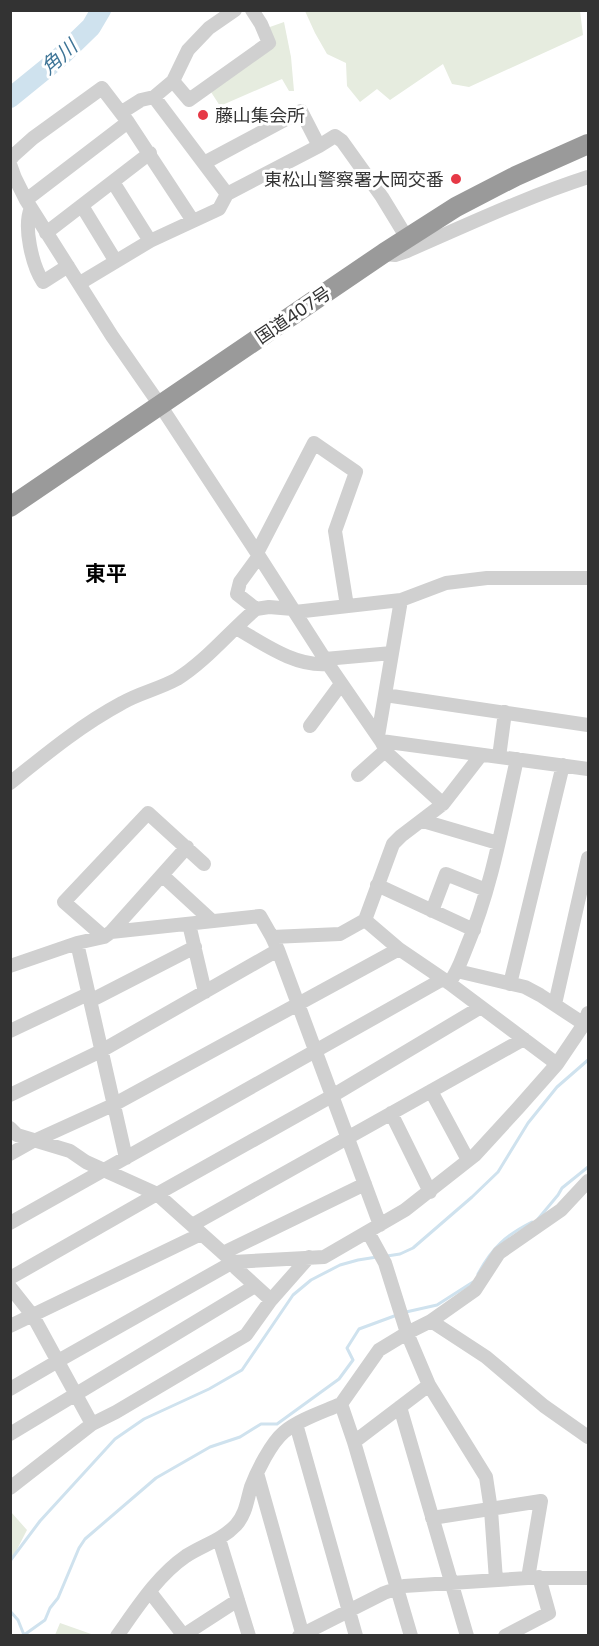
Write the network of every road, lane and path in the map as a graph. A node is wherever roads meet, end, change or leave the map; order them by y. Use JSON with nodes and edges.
{"nodes":[{"id":1,"x":235,"y":10,"type":"edge"},
{"id":2,"x":252,"y":10,"type":"edge"},
{"id":3,"x":173,"y":81,"type":"junction"},
{"id":4,"x":154,"y":97,"type":"junction"},
{"id":5,"x":125,"y":117,"type":"junction"},
{"id":6,"x":588,"y":144,"type":"edge"},
{"id":7,"x":319,"y":146,"type":"junction"},
{"id":8,"x":150,"y":153,"type":"junction"},
{"id":9,"x":10,"y":162,"type":"edge"},
{"id":10,"x":204,"y":163,"type":"junction"},
{"id":11,"x":588,"y":177,"type":"edge"},
{"id":12,"x":13,"y":179,"type":"edge"},
{"id":13,"x":113,"y":182,"type":"junction"},
{"id":14,"x":227,"y":194,"type":"junction"},
{"id":15,"x":29,"y":204,"type":"junction"},
{"id":16,"x":82,"y":206,"type":"junction"},
{"id":17,"x":193,"y":221,"type":"junction"},
{"id":18,"x":46,"y":233,"type":"junction"},
{"id":19,"x":408,"y":238,"type":"junction"},
{"id":20,"x":150,"y":241,"type":"junction"},
{"id":21,"x":384,"y":254,"type":"junction"},
{"id":22,"x":115,"y":260,"type":"junction"},
{"id":23,"x":68,"y":266,"type":"junction"},
{"id":24,"x":80,"y":283,"type":"junction"},
{"id":25,"x":160,"y":405,"type":"junction"},
{"id":26,"x":10,"y":507,"type":"edge"},
{"id":27,"x":258,"y":554,"type":"junction"},
{"id":28,"x":588,"y":578,"type":"edge"},
{"id":29,"x":401,"y":600,"type":"junction"},
{"id":30,"x":347,"y":606,"type":"junction"},
{"id":31,"x":256,"y":609,"type":"junction"},
{"id":32,"x":294,"y":611,"type":"junction"},
{"id":33,"x":236,"y":628,"type":"junction"},
{"id":34,"x":392,"y":653,"type":"junction"},
{"id":35,"x":327,"y":662,"type":"junction"},
{"id":36,"x":341,"y":684,"type":"junction"},
{"id":37,"x":385,"y":695,"type":"junction"},
{"id":38,"x":505,"y":712,"type":"junction"},
{"id":39,"x":588,"y":725,"type":"edge"},
{"id":40,"x":310,"y":726,"type":"dead end"},
{"id":41,"x":382,"y":742,"type":"junction"},
{"id":42,"x":481,"y":754,"type":"junction"},
{"id":43,"x":499,"y":757,"type":"junction"},
{"id":44,"x":517,"y":759,"type":"junction"},
{"id":45,"x":563,"y":765,"type":"junction"},
{"id":46,"x":588,"y":769,"type":"edge"},
{"id":47,"x":358,"y":775,"type":"dead end"},
{"id":48,"x":10,"y":783,"type":"edge"},
{"id":49,"x":443,"y":804,"type":"junction"},
{"id":50,"x":423,"y":821,"type":"junction"},
{"id":51,"x":498,"y":843,"type":"junction"},
{"id":52,"x":187,"y":847,"type":"junction"},
{"id":53,"x":588,"y":858,"type":"edge"},
{"id":54,"x":204,"y":864,"type":"dead end"},
{"id":55,"x":162,"y":875,"type":"junction"},
{"id":56,"x":377,"y":885,"type":"junction"},
{"id":57,"x":486,"y":890,"type":"junction"},
{"id":58,"x":432,"y":910,"type":"junction"},
{"id":59,"x":365,"y":920,"type":"junction"},
{"id":60,"x":212,"y":921,"type":"junction"},
{"id":61,"x":189,"y":924,"type":"junction"},
{"id":62,"x":474,"y":930,"type":"junction"},
{"id":63,"x":108,"y":935,"type":"junction"},
{"id":64,"x":77,"y":944,"type":"junction"},
{"id":65,"x":275,"y":944,"type":"junction"},
{"id":66,"x":195,"y":947,"type":"junction"},
{"id":67,"x":399,"y":949,"type":"junction"},
{"id":68,"x":10,"y":966,"type":"edge"},
{"id":69,"x":450,"y":978,"type":"junction"},
{"id":70,"x":510,"y":984,"type":"junction"},
{"id":71,"x":205,"y":992,"type":"junction"},
{"id":72,"x":89,"y":997,"type":"junction"},
{"id":73,"x":555,"y":1004,"type":"junction"},
{"id":74,"x":298,"y":1005,"type":"junction"},
{"id":75,"x":481,"y":1007,"type":"junction"},
{"id":76,"x":586,"y":1019,"type":"edge"},
{"id":77,"x":10,"y":1031,"type":"edge"},
{"id":78,"x":524,"y":1040,"type":"junction"},
{"id":79,"x":101,"y":1051,"type":"junction"},
{"id":80,"x":315,"y":1052,"type":"junction"},
{"id":81,"x":556,"y":1064,"type":"junction"},
{"id":82,"x":431,"y":1091,"type":"junction"},
{"id":83,"x":10,"y":1095,"type":"edge"},
{"id":84,"x":332,"y":1096,"type":"junction"},
{"id":85,"x":113,"y":1105,"type":"junction"},
{"id":86,"x":391,"y":1113,"type":"junction"},
{"id":87,"x":10,"y":1128,"type":"edge"},
{"id":88,"x":348,"y":1138,"type":"junction"},
{"id":89,"x":35,"y":1140,"type":"junction"},
{"id":90,"x":10,"y":1154,"type":"edge"},
{"id":91,"x":126,"y":1158,"type":"junction"},
{"id":92,"x":468,"y":1160,"type":"junction"},
{"id":93,"x":103,"y":1171,"type":"junction"},
{"id":94,"x":588,"y":1181,"type":"edge"},
{"id":95,"x":365,"y":1184,"type":"junction"},
{"id":96,"x":430,"y":1192,"type":"junction"},
{"id":97,"x":157,"y":1194,"type":"junction"},
{"id":98,"x":10,"y":1223,"type":"edge"},
{"id":99,"x":374,"y":1228,"type":"junction"},
{"id":100,"x":196,"y":1230,"type":"junction"},
{"id":101,"x":228,"y":1257,"type":"junction"},
{"id":102,"x":309,"y":1257,"type":"junction"},
{"id":103,"x":10,"y":1278,"type":"edge"},
{"id":104,"x":255,"y":1286,"type":"junction"},
{"id":105,"x":10,"y":1287,"type":"edge"},
{"id":106,"x":271,"y":1300,"type":"junction"},
{"id":107,"x":33,"y":1316,"type":"junction"},
{"id":108,"x":430,"y":1321,"type":"junction"},
{"id":109,"x":10,"y":1326,"type":"edge"},
{"id":110,"x":407,"y":1333,"type":"junction"},
{"id":111,"x":58,"y":1361,"type":"junction"},
{"id":112,"x":429,"y":1385,"type":"junction"},
{"id":113,"x":10,"y":1389,"type":"edge"},
{"id":114,"x":77,"y":1394,"type":"junction"},
{"id":115,"x":341,"y":1404,"type":"junction"},
{"id":116,"x":400,"y":1407,"type":"junction"},
{"id":117,"x":92,"y":1424,"type":"junction"},
{"id":118,"x":296,"y":1424,"type":"junction"},
{"id":119,"x":10,"y":1434,"type":"edge"},
{"id":120,"x":588,"y":1437,"type":"edge"},
{"id":121,"x":354,"y":1442,"type":"junction"},
{"id":122,"x":257,"y":1473,"type":"junction"},
{"id":123,"x":10,"y":1488,"type":"edge"},
{"id":124,"x":492,"y":1510,"type":"junction"},
{"id":125,"x":432,"y":1518,"type":"junction"},
{"id":126,"x":219,"y":1539,"type":"junction"},
{"id":127,"x":533,"y":1578,"type":"junction"},
{"id":128,"x":588,"y":1578,"type":"edge"},
{"id":129,"x":496,"y":1580,"type":"junction"},
{"id":130,"x":451,"y":1584,"type":"junction"},
{"id":131,"x":397,"y":1588,"type":"junction"},
{"id":132,"x":150,"y":1592,"type":"junction"},
{"id":133,"x":238,"y":1600,"type":"junction"},
{"id":134,"x":349,"y":1611,"type":"junction"},
{"id":135,"x":117,"y":1635,"type":"edge"},
{"id":136,"x":184,"y":1635,"type":"edge"},
{"id":137,"x":249,"y":1635,"type":"edge"},
{"id":138,"x":301,"y":1635,"type":"edge"},
{"id":139,"x":357,"y":1635,"type":"edge"},
{"id":140,"x":411,"y":1635,"type":"edge"},
{"id":141,"x":467,"y":1635,"type":"edge"},
{"id":142,"x":505,"y":1635,"type":"edge"}],
"edges":[{"from":1,"to":3,"type":"street"},
{"from":2,"to":3,"type":"street"},
{"from":3,"to":4,"type":"street"},
{"from":4,"to":5,"type":"street"},
{"from":4,"to":10,"type":"street"},
{"from":5,"to":8,"type":"street"},
{"from":5,"to":9,"type":"street"},
{"from":5,"to":15,"type":"street"},
{"from":6,"to":19,"type":"highway","name":"国道407号"},
{"from":7,"to":10,"type":"street"},
{"from":7,"to":14,"type":"street"},
{"from":7,"to":19,"type":"street"},
{"from":8,"to":13,"type":"street"},
{"from":8,"to":17,"type":"street"},
{"from":9,"to":12,"type":"street"},
{"from":10,"to":14,"type":"street"},
{"from":11,"to":21,"type":"street"},
{"from":12,"to":15,"type":"street"},
{"from":13,"to":16,"type":"street"},
{"from":13,"to":20,"type":"street"},
{"from":14,"to":17,"type":"street"},
{"from":15,"to":18,"type":"street"},
{"from":15,"to":23,"type":"street"},
{"from":16,"to":18,"type":"street"},
{"from":16,"to":22,"type":"street"},
{"from":17,"to":20,"type":"street"},
{"from":18,"to":23,"type":"street"},
{"from":19,"to":21,"type":"highway","name":"国道407号"},
{"from":20,"to":22,"type":"street"},
{"from":21,"to":25,"type":"highway","name":"国道407号"},
{"from":22,"to":24,"type":"street"},
{"from":23,"to":24,"type":"street"},
{"from":24,"to":25,"type":"street"},
{"from":25,"to":26,"type":"highway","name":"国道407号"},
{"from":25,"to":27,"type":"street"},
{"from":27,"to":30,"type":"street"},
{"from":27,"to":31,"type":"street"},
{"from":27,"to":32,"type":"street"},
{"from":28,"to":29,"type":"street"},
{"from":29,"to":30,"type":"street"},
{"from":29,"to":34,"type":"street"},
{"from":30,"to":32,"type":"street"},
{"from":31,"to":32,"type":"street"},
{"from":31,"to":33,"type":"street"},
{"from":32,"to":35,"type":"street"},
{"from":33,"to":35,"type":"street"},
{"from":33,"to":48,"type":"street"},
{"from":34,"to":35,"type":"street"},
{"from":34,"to":37,"type":"street"},
{"from":35,"to":36,"type":"street"},
{"from":36,"to":40,"type":"street"},
{"from":36,"to":41,"type":"street"},
{"from":37,"to":38,"type":"street"},
{"from":37,"to":41,"type":"street"},
{"from":38,"to":39,"type":"street"},
{"from":38,"to":43,"type":"street"},
{"from":41,"to":42,"type":"street"},
{"from":41,"to":47,"type":"street"},
{"from":41,"to":49,"type":"street"},
{"from":42,"to":43,"type":"street"},
{"from":42,"to":49,"type":"street"},
{"from":43,"to":44,"type":"street"},
{"from":44,"to":45,"type":"street"},
{"from":44,"to":51,"type":"street"},
{"from":45,"to":46,"type":"street"},
{"from":45,"to":70,"type":"street"},
{"from":49,"to":50,"type":"street"},
{"from":50,"to":51,"type":"street"},
{"from":50,"to":56,"type":"street"},
{"from":51,"to":57,"type":"street"},
{"from":52,"to":54,"type":"street"},
{"from":52,"to":55,"type":"street"},
{"from":52,"to":63,"type":"street"},
{"from":53,"to":73,"type":"street"},
{"from":55,"to":60,"type":"street"},
{"from":55,"to":63,"type":"street"},
{"from":56,"to":58,"type":"street"},
{"from":56,"to":59,"type":"street"},
{"from":57,"to":58,"type":"street"},
{"from":57,"to":62,"type":"street"},
{"from":58,"to":62,"type":"street"},
{"from":59,"to":65,"type":"street"},
{"from":59,"to":67,"type":"street"},
{"from":60,"to":61,"type":"street"},
{"from":60,"to":65,"type":"street"},
{"from":61,"to":63,"type":"street"},
{"from":61,"to":66,"type":"street"},
{"from":62,"to":69,"type":"street"},
{"from":63,"to":64,"type":"street"},
{"from":64,"to":68,"type":"street"},
{"from":64,"to":72,"type":"street"},
{"from":65,"to":71,"type":"street"},
{"from":65,"to":74,"type":"street"},
{"from":66,"to":71,"type":"street"},
{"from":66,"to":72,"type":"street"},
{"from":67,"to":69,"type":"street"},
{"from":67,"to":74,"type":"street"},
{"from":69,"to":70,"type":"street"},
{"from":69,"to":75,"type":"street"},
{"from":69,"to":80,"type":"street"},
{"from":70,"to":73,"type":"street"},
{"from":71,"to":79,"type":"street"},
{"from":72,"to":77,"type":"street"},
{"from":72,"to":79,"type":"street"},
{"from":73,"to":76,"type":"street"},
{"from":74,"to":80,"type":"street"},
{"from":74,"to":85,"type":"street"},
{"from":75,"to":78,"type":"street"},
{"from":75,"to":84,"type":"street"},
{"from":76,"to":81,"type":"street"},
{"from":78,"to":81,"type":"street"},
{"from":78,"to":82,"type":"street"},
{"from":79,"to":83,"type":"street"},
{"from":79,"to":85,"type":"street"},
{"from":80,"to":84,"type":"street"},
{"from":80,"to":91,"type":"street"},
{"from":81,"to":92,"type":"street"},
{"from":82,"to":86,"type":"street"},
{"from":82,"to":92,"type":"street"},
{"from":84,"to":88,"type":"street"},
{"from":84,"to":97,"type":"street"},
{"from":85,"to":89,"type":"street"},
{"from":85,"to":91,"type":"street"},
{"from":86,"to":88,"type":"street"},
{"from":86,"to":96,"type":"street"},
{"from":87,"to":89,"type":"street"},
{"from":88,"to":95,"type":"street"},
{"from":88,"to":100,"type":"street"},
{"from":89,"to":90,"type":"street"},
{"from":89,"to":93,"type":"street"},
{"from":91,"to":93,"type":"street"},
{"from":92,"to":96,"type":"street"},
{"from":93,"to":97,"type":"street"},
{"from":93,"to":98,"type":"street"},
{"from":94,"to":108,"type":"street"},
{"from":95,"to":99,"type":"street"},
{"from":95,"to":101,"type":"street"},
{"from":96,"to":99,"type":"street"},
{"from":97,"to":100,"type":"street"},
{"from":97,"to":103,"type":"street"},
{"from":99,"to":102,"type":"street"},
{"from":99,"to":110,"type":"street"},
{"from":100,"to":101,"type":"street"},
{"from":100,"to":107,"type":"street"},
{"from":101,"to":102,"type":"street"},
{"from":101,"to":104,"type":"street"},
{"from":101,"to":111,"type":"street"},
{"from":102,"to":106,"type":"street"},
{"from":104,"to":106,"type":"street"},
{"from":104,"to":114,"type":"street"},
{"from":105,"to":107,"type":"street"},
{"from":106,"to":117,"type":"street"},
{"from":107,"to":109,"type":"street"},
{"from":107,"to":111,"type":"street"},
{"from":108,"to":110,"type":"street"},
{"from":108,"to":120,"type":"street"},
{"from":110,"to":112,"type":"street"},
{"from":110,"to":115,"type":"street"},
{"from":111,"to":113,"type":"street"},
{"from":111,"to":114,"type":"street"},
{"from":112,"to":116,"type":"street"},
{"from":112,"to":124,"type":"street"},
{"from":114,"to":117,"type":"street"},
{"from":114,"to":119,"type":"street"},
{"from":115,"to":118,"type":"street"},
{"from":115,"to":121,"type":"street"},
{"from":116,"to":121,"type":"street"},
{"from":116,"to":125,"type":"street"},
{"from":117,"to":123,"type":"street"},
{"from":118,"to":122,"type":"street"},
{"from":118,"to":134,"type":"street"},
{"from":121,"to":131,"type":"street"},
{"from":122,"to":126,"type":"street"},
{"from":122,"to":138,"type":"street"},
{"from":124,"to":125,"type":"street"},
{"from":124,"to":127,"type":"street"},
{"from":124,"to":129,"type":"street"},
{"from":125,"to":130,"type":"street"},
{"from":126,"to":132,"type":"street"},
{"from":126,"to":133,"type":"street"},
{"from":127,"to":128,"type":"street"},
{"from":127,"to":129,"type":"street"},
{"from":127,"to":142,"type":"street"},
{"from":129,"to":130,"type":"street"},
{"from":130,"to":131,"type":"street"},
{"from":130,"to":141,"type":"street"},
{"from":131,"to":134,"type":"street"},
{"from":131,"to":140,"type":"street"},
{"from":132,"to":135,"type":"street"},
{"from":132,"to":136,"type":"street"},
{"from":133,"to":136,"type":"street"},
{"from":133,"to":137,"type":"street"},
{"from":134,"to":138,"type":"street"},
{"from":134,"to":139,"type":"street"}]}
